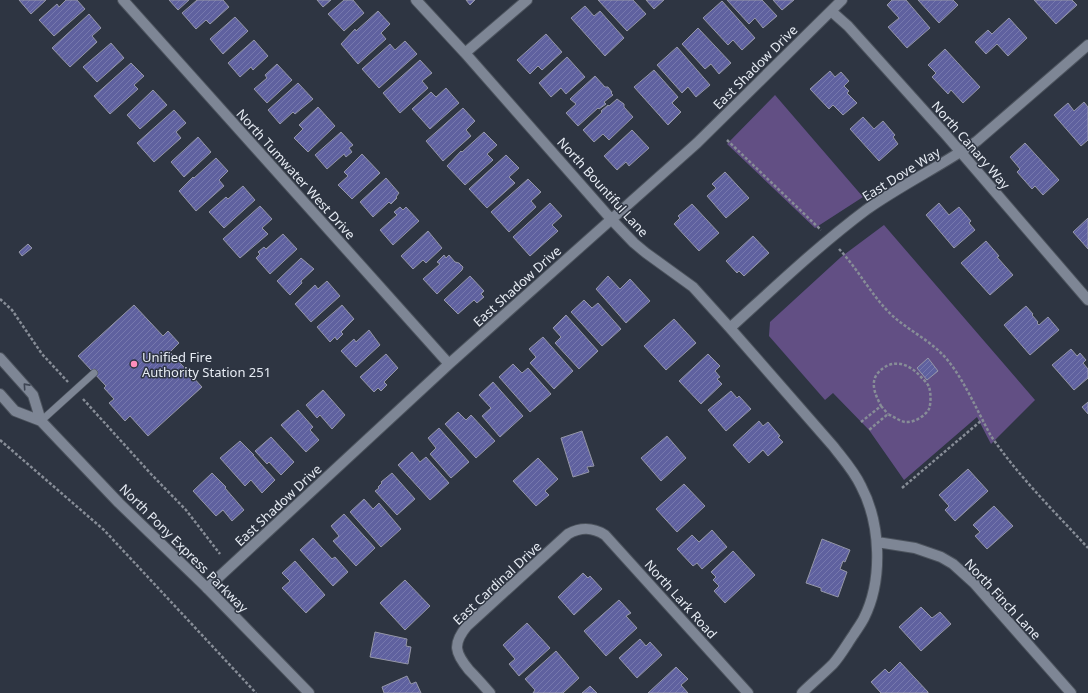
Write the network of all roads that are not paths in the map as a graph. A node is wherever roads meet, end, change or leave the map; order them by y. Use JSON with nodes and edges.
{"nodes":[{"id":1,"x":123,"y":0,"type":"edge"},
{"id":2,"x":416,"y":0,"type":"edge"},
{"id":3,"x":527,"y":0,"type":"edge"},
{"id":4,"x":842,"y":0,"type":"edge"},
{"id":5,"x":831,"y":10,"type":"junction"},
{"id":6,"x":1088,"y":45,"type":"edge"},
{"id":7,"x":465,"y":53,"type":"junction"},
{"id":8,"x":960,"y":152,"type":"junction"},
{"id":9,"x":611,"y":219,"type":"junction"},
{"id":10,"x":1088,"y":300,"type":"edge"},
{"id":11,"x":730,"y":328,"type":"junction"},
{"id":12,"x":0,"y":358,"type":"edge"},
{"id":13,"x":449,"y":364,"type":"junction"},
{"id":14,"x":94,"y":373,"type":"dead end"},
{"id":15,"x":0,"y":394,"type":"edge"},
{"id":16,"x":41,"y":421,"type":"junction"},
{"id":17,"x":590,"y":529,"type":"joint"},
{"id":18,"x":877,"y":542,"type":"junction"},
{"id":19,"x":207,"y":588,"type":"junction"},
{"id":20,"x":309,"y":693,"type":"edge"},
{"id":21,"x":490,"y":693,"type":"edge"},
{"id":22,"x":748,"y":693,"type":"edge"},
{"id":23,"x":802,"y":693,"type":"edge"},
{"id":24,"x":1071,"y":693,"type":"edge"}],
"edges":[{"from":1,"to":13,"type":"street","name":"North Tumwater West Drive"},
{"from":2,"to":7,"type":"street","name":"North Bountiful Lane"},
{"from":3,"to":7,"type":"street"},
{"from":4,"to":5,"type":"street","name":"East Shadow Drive"},
{"from":5,"to":8,"type":"street","name":"North Canary Way"},
{"from":5,"to":9,"type":"street","name":"East Shadow Drive"},
{"from":6,"to":8,"type":"street","name":"East Dove Way"},
{"from":7,"to":9,"type":"street","name":"North Bountiful Lane"},
{"from":8,"to":10,"type":"street","name":"North Canary Way"},
{"from":8,"to":11,"type":"street","name":"East Dove Way"},
{"from":9,"to":11,"type":"street","name":"North Bountiful Lane"},
{"from":9,"to":13,"type":"street","name":"East Shadow Drive"},
{"from":11,"to":18,"type":"street","name":"North Bountiful Lane"},
{"from":16,"to":12,"type":"street","name":"North Pony Express Parkway","one_way":true},
{"from":13,"to":19,"type":"street","name":"East Shadow Drive"},
{"from":14,"to":16,"type":"lane"},
{"from":15,"to":16,"type":"street","name":"North Pony Express Parkway"},
{"from":16,"to":19,"type":"street","name":"North Pony Express Parkway"},
{"from":17,"to":21,"type":"street","name":"East Cardinal Drive"},
{"from":17,"to":22,"type":"street","name":"North Lark Road"},
{"from":18,"to":23,"type":"street","name":"North Bountiful Lane"},
{"from":18,"to":24,"type":"street","name":"North Finch Lane"},
{"from":19,"to":20,"type":"street","name":"North Pony Express Parkway"}]}
